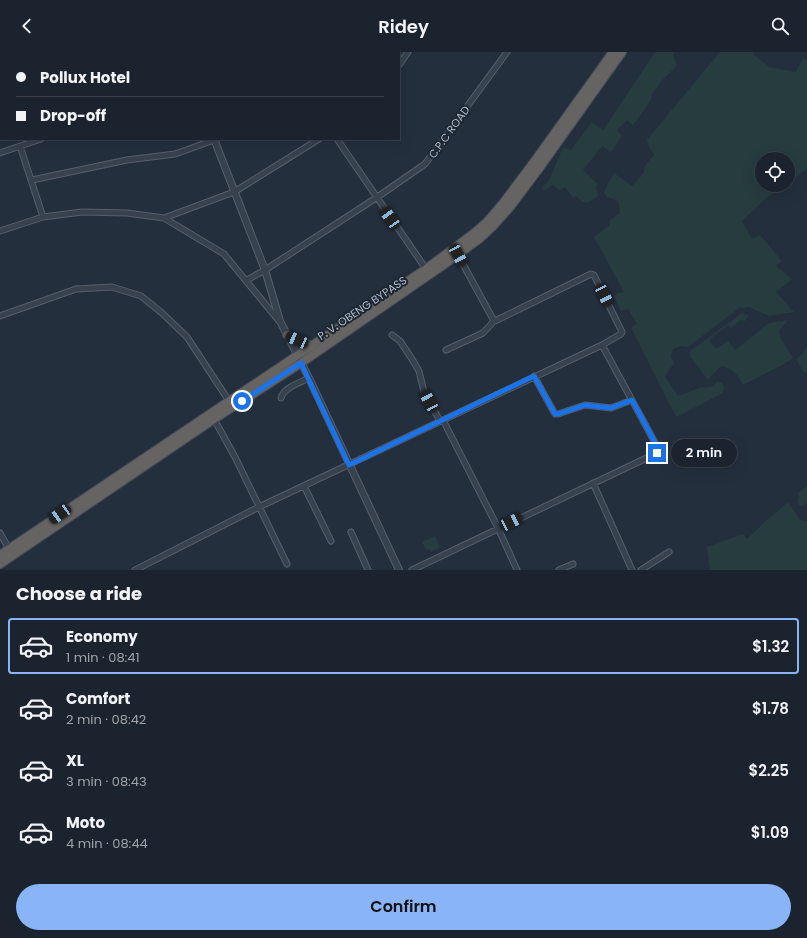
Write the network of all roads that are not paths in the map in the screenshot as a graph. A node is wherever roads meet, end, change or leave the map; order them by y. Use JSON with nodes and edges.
{"nodes":[{"id":1,"x":408,"y":52,"type":"edge"},
{"id":2,"x":507,"y":52,"type":"edge"},
{"id":3,"x":613,"y":52,"type":"edge"},
{"id":4,"x":622,"y":52,"type":"edge"},
{"id":5,"x":400,"y":64,"type":"edge"},
{"id":6,"x":38,"y":140,"type":"edge"},
{"id":7,"x":212,"y":140,"type":"edge"},
{"id":8,"x":215,"y":140,"type":"edge"},
{"id":9,"x":317,"y":140,"type":"edge"},
{"id":10,"x":338,"y":140,"type":"edge"},
{"id":11,"x":20,"y":146,"type":"junction"},
{"id":12,"x":0,"y":153,"type":"edge"},
{"id":13,"x":32,"y":180,"type":"junction"},
{"id":14,"x":234,"y":192,"type":"junction"},
{"id":15,"x":376,"y":198,"type":"junction"},
{"id":16,"x":44,"y":217,"type":"junction"},
{"id":17,"x":164,"y":218,"type":"junction"},
{"id":18,"x":0,"y":231,"type":"edge"},
{"id":19,"x":458,"y":255,"type":"junction"},
{"id":20,"x":426,"y":269,"type":"junction"},
{"id":21,"x":265,"y":270,"type":"junction"},
{"id":22,"x":247,"y":280,"type":"junction"},
{"id":23,"x":0,"y":316,"type":"edge"},
{"id":24,"x":494,"y":320,"type":"junction"},
{"id":25,"x":280,"y":322,"type":"junction"},
{"id":26,"x":287,"y":335,"type":"junction"},
{"id":27,"x":392,"y":335,"type":"dead end"},
{"id":28,"x":602,"y":345,"type":"junction"},
{"id":29,"x":312,"y":346,"type":"junction"},
{"id":30,"x":446,"y":350,"type":"dead end"},
{"id":31,"x":299,"y":359,"type":"junction"},
{"id":32,"x":534,"y":376,"type":"junction"},
{"id":33,"x":309,"y":378,"type":"junction"},
{"id":34,"x":281,"y":398,"type":"dead end"},
{"id":35,"x":632,"y":400,"type":"junction"},
{"id":36,"x":228,"y":401,"type":"junction"},
{"id":37,"x":214,"y":419,"type":"junction"},
{"id":38,"x":441,"y":420,"type":"junction"},
{"id":39,"x":349,"y":465,"type":"junction"},
{"id":40,"x":593,"y":483,"type":"junction"},
{"id":41,"x":304,"y":486,"type":"junction"},
{"id":42,"x":259,"y":507,"type":"junction"},
{"id":43,"x":498,"y":528,"type":"junction"},
{"id":44,"x":351,"y":532,"type":"dead end"},
{"id":45,"x":0,"y":533,"type":"edge"},
{"id":46,"x":331,"y":541,"type":"dead end"},
{"id":47,"x":9,"y":549,"type":"junction"},
{"id":48,"x":669,"y":552,"type":"dead end"},
{"id":49,"x":0,"y":555,"type":"edge"},
{"id":50,"x":0,"y":564,"type":"edge"},
{"id":51,"x":287,"y":564,"type":"dead end"},
{"id":52,"x":573,"y":564,"type":"dead end"},
{"id":53,"x":135,"y":570,"type":"edge"},
{"id":54,"x":368,"y":570,"type":"edge"},
{"id":55,"x":398,"y":570,"type":"edge"},
{"id":56,"x":412,"y":570,"type":"edge"},
{"id":57,"x":517,"y":570,"type":"edge"},
{"id":58,"x":559,"y":570,"type":"edge"},
{"id":59,"x":632,"y":570,"type":"edge"},
{"id":60,"x":641,"y":570,"type":"edge"}],
"edges":[{"from":1,"to":5,"type":"street"},
{"from":2,"to":15,"type":"street","name":"C.P.C ROAD"},
{"from":3,"to":20,"type":"highway","name":"P. V. OBENG BYPASS"},
{"from":4,"to":19,"type":"highway","name":"P. V. OBENG BYPASS"},
{"from":6,"to":11,"type":"street"},
{"from":7,"to":13,"type":"street"},
{"from":8,"to":14,"type":"street"},
{"from":9,"to":14,"type":"street"},
{"from":10,"to":15,"type":"street"},
{"from":11,"to":12,"type":"street"},
{"from":11,"to":13,"type":"street"},
{"from":13,"to":16,"type":"street"},
{"from":14,"to":17,"type":"street"},
{"from":14,"to":21,"type":"street"},
{"from":15,"to":20,"type":"street"},
{"from":15,"to":21,"type":"street","name":"C.P.C ROAD"},
{"from":16,"to":17,"type":"street"},
{"from":16,"to":18,"type":"street"},
{"from":17,"to":22,"type":"street"},
{"from":19,"to":24,"type":"street"},
{"from":19,"to":31,"type":"highway","name":"P. V. OBENG BYPASS"},
{"from":20,"to":29,"type":"highway","name":"P. V. OBENG BYPASS"},
{"from":21,"to":22,"type":"street","name":"C.P.C ROAD"},
{"from":21,"to":25,"type":"street"},
{"from":22,"to":25,"type":"street"},
{"from":23,"to":36,"type":"street"},
{"from":24,"to":28,"type":"street"},
{"from":24,"to":30,"type":"street"},
{"from":25,"to":26,"type":"street"},
{"from":26,"to":29,"type":"highway"},
{"from":26,"to":31,"type":"street"},
{"from":27,"to":38,"type":"street"},
{"from":28,"to":32,"type":"street"},
{"from":28,"to":35,"type":"street"},
{"from":29,"to":31,"type":"highway","name":"P. V. OBENG BYPASS"},
{"from":31,"to":33,"type":"street"},
{"from":31,"to":36,"type":"highway","name":"P. V. OBENG BYPASS"},
{"from":31,"to":37,"type":"highway","name":"P. V. OBENG BYPASS"},
{"from":32,"to":35,"type":"street"},
{"from":32,"to":38,"type":"street"},
{"from":33,"to":34,"type":"street"},
{"from":33,"to":39,"type":"street"},
{"from":35,"to":40,"type":"street"},
{"from":36,"to":47,"type":"highway","name":"P. V. OBENG BYPASS"},
{"from":37,"to":42,"type":"street"},
{"from":37,"to":50,"type":"highway","name":"P. V. OBENG BYPASS"},
{"from":38,"to":39,"type":"street"},
{"from":38,"to":43,"type":"street"},
{"from":39,"to":41,"type":"street"},
{"from":39,"to":55,"type":"street"},
{"from":40,"to":43,"type":"street"},
{"from":40,"to":59,"type":"street"},
{"from":41,"to":42,"type":"street"},
{"from":41,"to":46,"type":"street"},
{"from":42,"to":51,"type":"street"},
{"from":42,"to":53,"type":"street"},
{"from":43,"to":56,"type":"street"},
{"from":43,"to":57,"type":"street"},
{"from":44,"to":54,"type":"street"},
{"from":45,"to":47,"type":"street"},
{"from":47,"to":49,"type":"highway","name":"P. V. OBENG BYPASS"},
{"from":48,"to":60,"type":"street"},
{"from":52,"to":58,"type":"street"}]}
